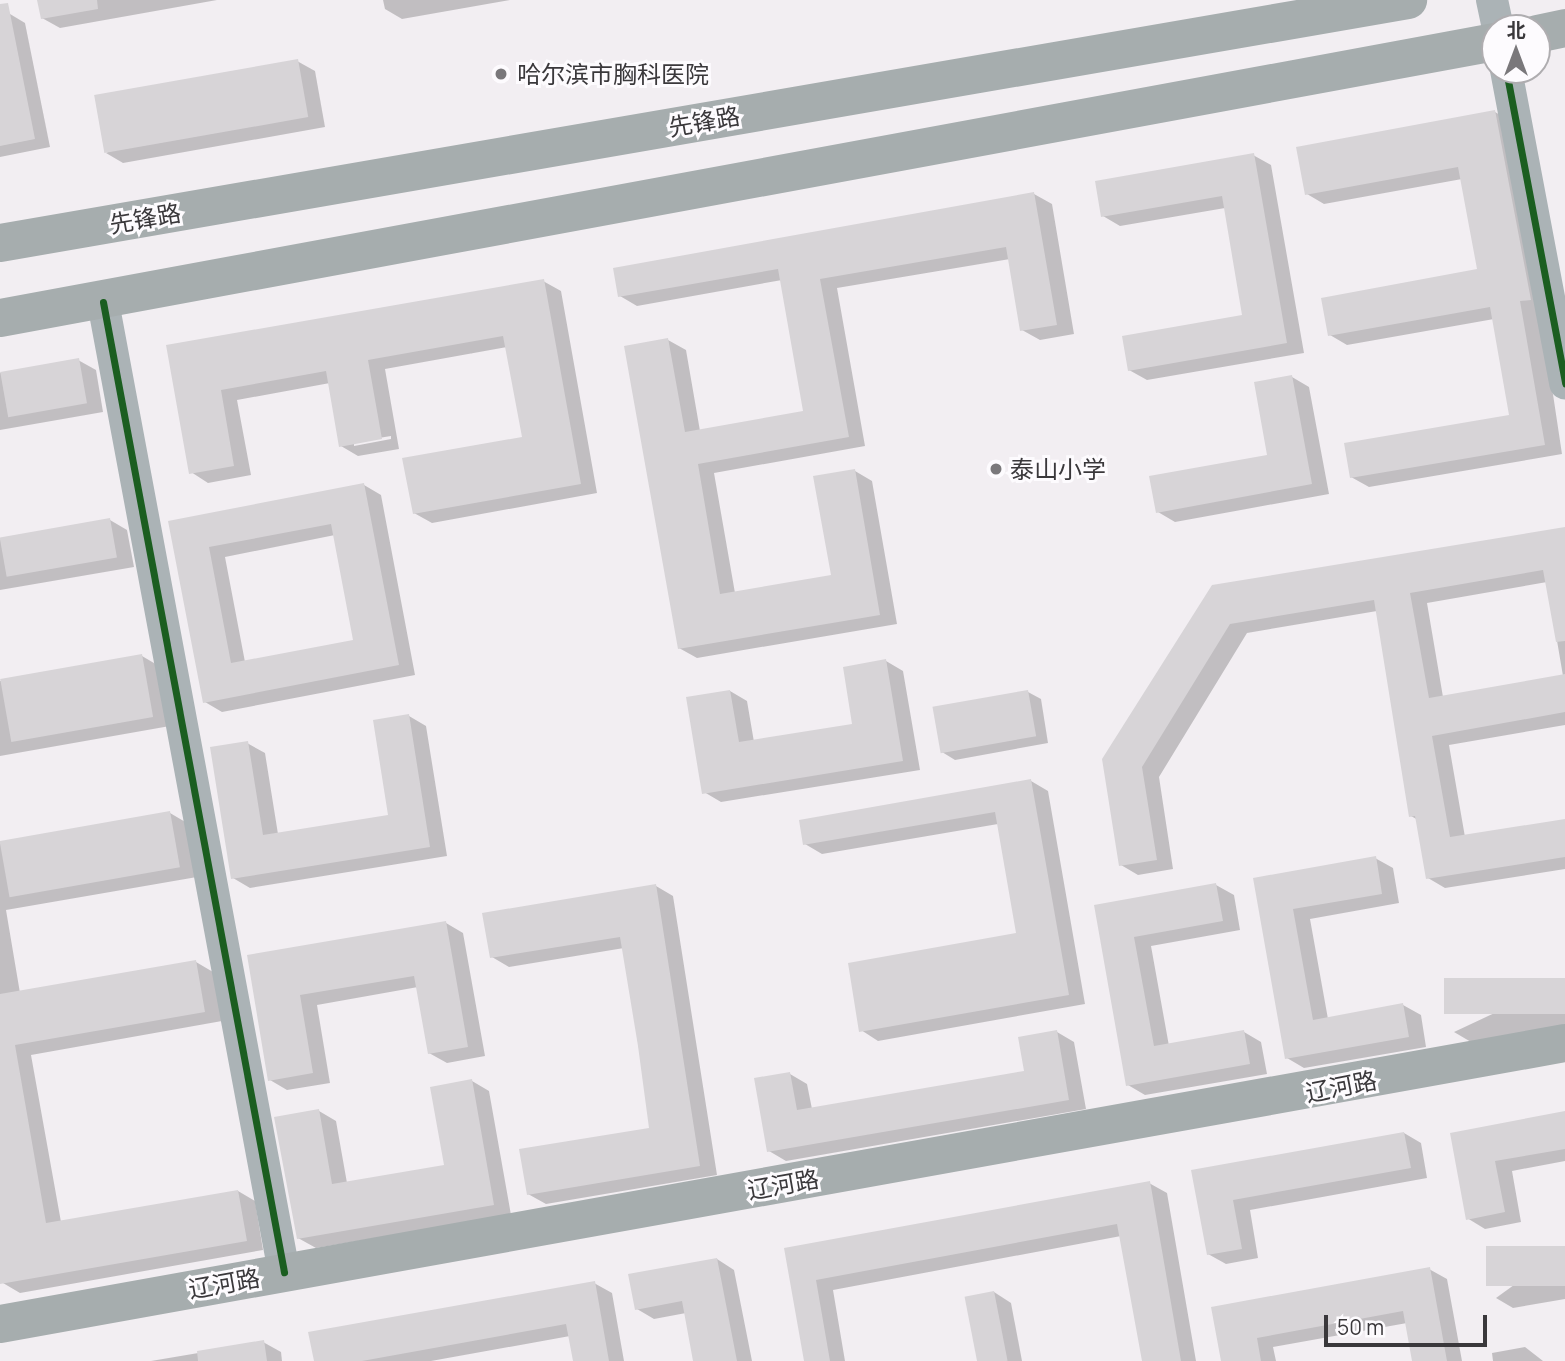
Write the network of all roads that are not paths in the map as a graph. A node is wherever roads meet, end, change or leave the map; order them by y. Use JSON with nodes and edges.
{"nodes":[{"id":1,"x":1408,"y":0,"type":"edge"},
{"id":2,"x":1481,"y":45,"type":"edge"},
{"id":3,"x":1509,"y":84,"type":"edge"},
{"id":4,"x":0,"y":243,"type":"edge"},
{"id":5,"x":103,"y":302,"type":"junction"},
{"id":6,"x":0,"y":318,"type":"edge"},
{"id":7,"x":1565,"y":383,"type":"edge"},
{"id":8,"x":1565,"y":1043,"type":"edge"},
{"id":9,"x":1565,"y":1060,"type":"edge"},
{"id":10,"x":284,"y":1272,"type":"junction"},
{"id":11,"x":0,"y":1324,"type":"edge"},
{"id":12,"x":0,"y":1341,"type":"edge"}],
"edges":[{"from":1,"to":4,"type":"main road","name":"先锋路"},
{"from":2,"to":5,"type":"main road"},
{"from":3,"to":7,"type":"street"},
{"from":5,"to":6,"type":"main road"},
{"from":5,"to":10,"type":"street"},
{"from":8,"to":10,"type":"main road","name":"辽河路"},
{"from":9,"to":12,"type":"main road","name":"辽河路"},
{"from":10,"to":11,"type":"main road","name":"辽河路"}]}
